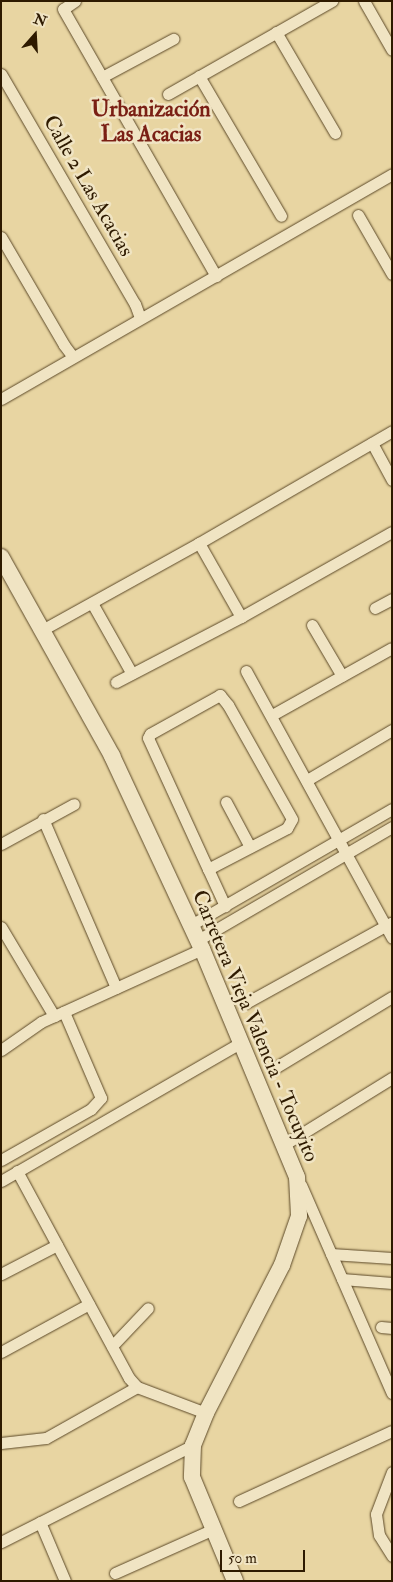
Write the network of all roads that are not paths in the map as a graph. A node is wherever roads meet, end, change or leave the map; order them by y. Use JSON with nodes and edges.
{"nodes":[{"id":1,"x":75,"y":1,"type":"edge"},
{"id":2,"x":332,"y":1,"type":"edge"},
{"id":3,"x":364,"y":1,"type":"edge"},
{"id":4,"x":60,"y":5,"type":"edge"},
{"id":5,"x":276,"y":32,"type":"junction"},
{"id":6,"x":173,"y":39,"type":"dead end"},
{"id":7,"x":392,"y":50,"type":"edge"},
{"id":8,"x":1,"y":74,"type":"edge"},
{"id":9,"x":199,"y":76,"type":"junction"},
{"id":10,"x":102,"y":77,"type":"junction"},
{"id":11,"x":168,"y":94,"type":"dead end"},
{"id":12,"x":335,"y":133,"type":"dead end"},
{"id":13,"x":392,"y":174,"type":"edge"},
{"id":14,"x":358,"y":215,"type":"dead end"},
{"id":15,"x":281,"y":216,"type":"dead end"},
{"id":16,"x":1,"y":237,"type":"edge"},
{"id":17,"x":392,"y":274,"type":"edge"},
{"id":18,"x":216,"y":276,"type":"junction"},
{"id":19,"x":140,"y":318,"type":"junction"},
{"id":20,"x":73,"y":357,"type":"junction"},
{"id":21,"x":1,"y":399,"type":"edge"},
{"id":22,"x":392,"y":431,"type":"edge"},
{"id":23,"x":372,"y":443,"type":"junction"},
{"id":24,"x":392,"y":480,"type":"edge"},
{"id":25,"x":392,"y":532,"type":"edge"},
{"id":26,"x":199,"y":543,"type":"junction"},
{"id":27,"x":1,"y":557,"type":"edge"},
{"id":28,"x":392,"y":599,"type":"edge"},
{"id":29,"x":92,"y":603,"type":"junction"},
{"id":30,"x":375,"y":608,"type":"dead end"},
{"id":31,"x":241,"y":617,"type":"junction"},
{"id":32,"x":312,"y":625,"type":"dead end"},
{"id":33,"x":42,"y":630,"type":"junction"},
{"id":34,"x":392,"y":648,"type":"edge"},
{"id":35,"x":246,"y":671,"type":"dead end"},
{"id":36,"x":132,"y":674,"type":"junction"},
{"id":37,"x":342,"y":676,"type":"junction"},
{"id":38,"x":116,"y":682,"type":"dead end"},
{"id":39,"x":272,"y":715,"type":"junction"},
{"id":40,"x":392,"y":730,"type":"edge"},
{"id":41,"x":307,"y":780,"type":"junction"},
{"id":42,"x":226,"y":802,"type":"dead end"},
{"id":43,"x":74,"y":804,"type":"dead end"},
{"id":44,"x":392,"y":809,"type":"edge"},
{"id":45,"x":43,"y":819,"type":"junction"},
{"id":46,"x":392,"y":827,"type":"edge"},
{"id":47,"x":339,"y":840,"type":"junction"},
{"id":48,"x":1,"y":844,"type":"edge"},
{"id":49,"x":250,"y":847,"type":"junction"},
{"id":50,"x":346,"y":853,"type":"junction"},
{"id":51,"x":208,"y":869,"type":"junction"},
{"id":52,"x":225,"y":906,"type":"junction"},
{"id":53,"x":388,"y":924,"type":"edge"},
{"id":54,"x":2,"y":931,"type":"edge"},
{"id":55,"x":197,"y":938,"type":"junction"},
{"id":56,"x":392,"y":938,"type":"edge"},
{"id":57,"x":116,"y":988,"type":"junction"},
{"id":58,"x":392,"y":997,"type":"edge"},
{"id":59,"x":244,"y":1004,"type":"dead end"},
{"id":60,"x":59,"y":1014,"type":"junction"},
{"id":61,"x":240,"y":1043,"type":"junction"},
{"id":62,"x":1,"y":1050,"type":"edge"},
{"id":63,"x":273,"y":1069,"type":"dead end"},
{"id":64,"x":392,"y":1078,"type":"edge"},
{"id":65,"x":284,"y":1144,"type":"junction"},
{"id":66,"x":1,"y":1160,"type":"edge"},
{"id":67,"x":17,"y":1172,"type":"junction"},
{"id":68,"x":297,"y":1177,"type":"junction"},
{"id":69,"x":1,"y":1181,"type":"edge"},
{"id":70,"x":57,"y":1245,"type":"junction"},
{"id":71,"x":331,"y":1254,"type":"junction"},
{"id":72,"x":392,"y":1258,"type":"edge"},
{"id":73,"x":1,"y":1274,"type":"edge"},
{"id":74,"x":342,"y":1279,"type":"junction"},
{"id":75,"x":392,"y":1282,"type":"edge"},
{"id":76,"x":89,"y":1304,"type":"junction"},
{"id":77,"x":148,"y":1308,"type":"dead end"},
{"id":78,"x":112,"y":1346,"type":"junction"},
{"id":79,"x":1,"y":1352,"type":"edge"},
{"id":80,"x":137,"y":1387,"type":"junction"},
{"id":81,"x":392,"y":1393,"type":"edge"},
{"id":82,"x":206,"y":1413,"type":"junction"},
{"id":83,"x":392,"y":1431,"type":"edge"},
{"id":84,"x":1,"y":1443,"type":"edge"},
{"id":85,"x":193,"y":1445,"type":"junction"},
{"id":86,"x":392,"y":1472,"type":"edge"},
{"id":87,"x":239,"y":1501,"type":"dead end"},
{"id":88,"x":40,"y":1522,"type":"junction"},
{"id":89,"x":214,"y":1529,"type":"junction"},
{"id":90,"x":1,"y":1542,"type":"edge"},
{"id":91,"x":392,"y":1556,"type":"edge"},
{"id":92,"x":115,"y":1573,"type":"dead end"},
{"id":93,"x":65,"y":1581,"type":"edge"},
{"id":94,"x":235,"y":1581,"type":"edge"}],
"edges":[{"from":1,"to":4,"type":"street"},
{"from":2,"to":5,"type":"street"},
{"from":3,"to":7,"type":"street"},
{"from":4,"to":10,"type":"street"},
{"from":5,"to":9,"type":"street"},
{"from":5,"to":12,"type":"street"},
{"from":6,"to":10,"type":"street"},
{"from":8,"to":19,"type":"street","name":"Calle 2 Las Acacias"},
{"from":9,"to":11,"type":"street"},
{"from":9,"to":15,"type":"street"},
{"from":10,"to":18,"type":"street"},
{"from":13,"to":18,"type":"street"},
{"from":14,"to":17,"type":"street"},
{"from":16,"to":20,"type":"street"},
{"from":18,"to":19,"type":"street"},
{"from":19,"to":20,"type":"street"},
{"from":20,"to":21,"type":"street"},
{"from":22,"to":23,"type":"street"},
{"from":23,"to":24,"type":"street"},
{"from":23,"to":26,"type":"street"},
{"from":25,"to":31,"type":"street"},
{"from":26,"to":29,"type":"street"},
{"from":26,"to":31,"type":"street"},
{"from":27,"to":33,"type":"street","name":"Carretera Vieja Valencia - Tocuyito"},
{"from":28,"to":30,"type":"street"},
{"from":29,"to":33,"type":"street"},
{"from":29,"to":36,"type":"street"},
{"from":31,"to":36,"type":"street"},
{"from":32,"to":37,"type":"street"},
{"from":33,"to":55,"type":"street","name":"Carretera Vieja Valencia - Tocuyito"},
{"from":34,"to":37,"type":"street"},
{"from":35,"to":39,"type":"street"},
{"from":36,"to":38,"type":"street"},
{"from":37,"to":39,"type":"street"},
{"from":39,"to":41,"type":"street"},
{"from":40,"to":41,"type":"street"},
{"from":41,"to":47,"type":"street"},
{"from":42,"to":49,"type":"street"},
{"from":43,"to":45,"type":"street"},
{"from":44,"to":47,"type":"street"},
{"from":45,"to":48,"type":"street"},
{"from":45,"to":57,"type":"street"},
{"from":46,"to":50,"type":"street"},
{"from":47,"to":50,"type":"street"},
{"from":47,"to":52,"type":"street"},
{"from":49,"to":51,"type":"street"},
{"from":49,"to":51,"type":"street"},
{"from":50,"to":53,"type":"street"},
{"from":50,"to":55,"type":"street"},
{"from":51,"to":52,"type":"street"},
{"from":52,"to":55,"type":"street"},
{"from":53,"to":56,"type":"street"},
{"from":53,"to":59,"type":"street"},
{"from":54,"to":60,"type":"street"},
{"from":55,"to":57,"type":"street"},
{"from":55,"to":61,"type":"street","name":"Carretera Vieja Valencia - Tocuyito"},
{"from":57,"to":60,"type":"street"},
{"from":58,"to":63,"type":"street"},
{"from":60,"to":62,"type":"street"},
{"from":60,"to":66,"type":"street"},
{"from":61,"to":65,"type":"street","name":"Carretera Vieja Valencia - Tocuyito"},
{"from":61,"to":67,"type":"street"},
{"from":64,"to":65,"type":"street"},
{"from":65,"to":68,"type":"street","name":"Carretera Vieja Valencia - Tocuyito"},
{"from":67,"to":69,"type":"street"},
{"from":67,"to":70,"type":"street"},
{"from":68,"to":71,"type":"street"},
{"from":68,"to":82,"type":"street","name":"Carretera Vieja Valencia - Tocuyito"},
{"from":70,"to":73,"type":"street"},
{"from":70,"to":76,"type":"street"},
{"from":71,"to":72,"type":"street"},
{"from":71,"to":74,"type":"street"},
{"from":74,"to":75,"type":"street"},
{"from":74,"to":81,"type":"street"},
{"from":76,"to":78,"type":"street"},
{"from":76,"to":79,"type":"street"},
{"from":77,"to":78,"type":"street"},
{"from":78,"to":80,"type":"street"},
{"from":80,"to":82,"type":"street"},
{"from":80,"to":84,"type":"street"},
{"from":82,"to":85,"type":"street","name":"Carretera Vieja Valencia - Tocuyito"},
{"from":83,"to":87,"type":"street"},
{"from":85,"to":88,"type":"street"},
{"from":85,"to":89,"type":"street","name":"Carretera Vieja Valencia - Tocuyito"},
{"from":86,"to":91,"type":"street"},
{"from":88,"to":90,"type":"street"},
{"from":88,"to":93,"type":"street"},
{"from":89,"to":92,"type":"street"},
{"from":89,"to":94,"type":"street","name":"Carretera Vieja Valencia - Tocuyito"}]}
